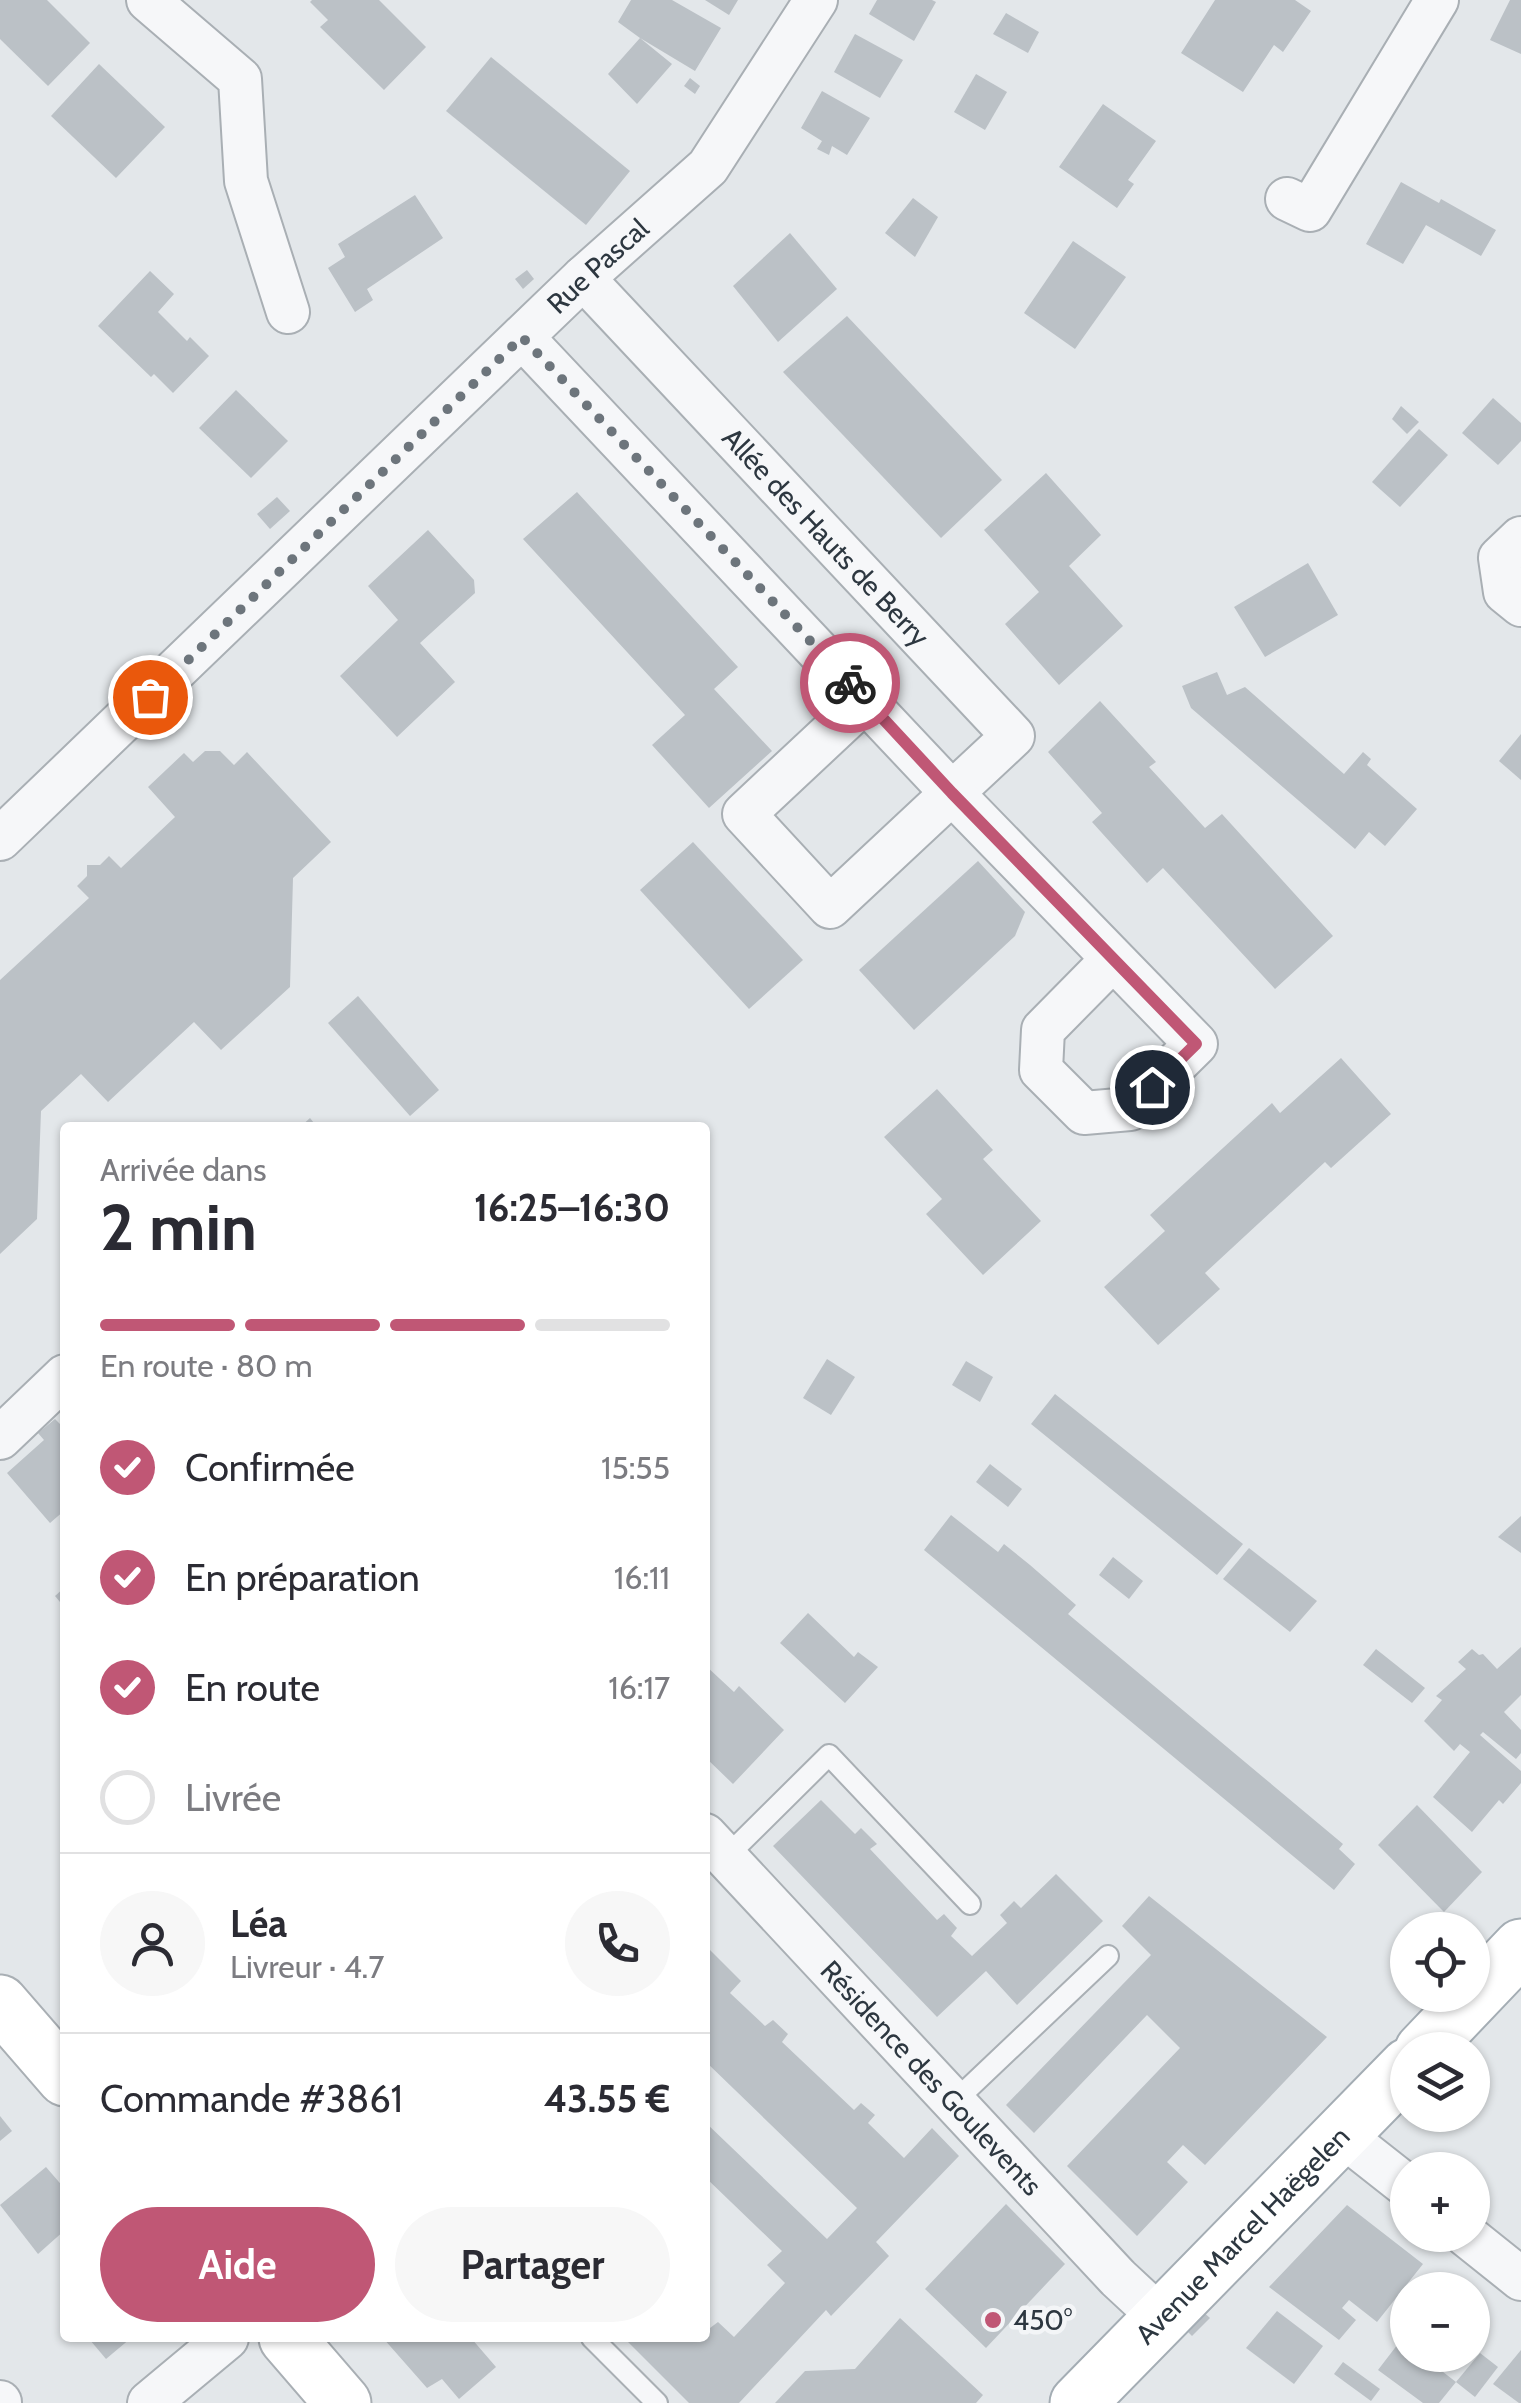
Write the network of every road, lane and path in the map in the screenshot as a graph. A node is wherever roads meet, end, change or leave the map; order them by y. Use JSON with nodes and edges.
{"nodes":[{"id":1,"x":148,"y":0,"type":"edge"},
{"id":2,"x":816,"y":0,"type":"edge"},
{"id":3,"x":1436,"y":0,"type":"edge"},
{"id":4,"x":1287,"y":199,"type":"dead end"},
{"id":5,"x":584,"y":278,"type":"junction"},
{"id":6,"x":288,"y":312,"type":"dead end"},
{"id":7,"x":522,"y":337,"type":"junction"},
{"id":8,"x":1510,"y":548,"type":"edge"},
{"id":9,"x":1521,"y":605,"type":"edge"},
{"id":10,"x":866,"y":700,"type":"junction"},
{"id":11,"x":952,"y":793,"type":"junction"},
{"id":12,"x":0,"y":839,"type":"edge"},
{"id":13,"x":1113,"y":959,"type":"dead end"},
{"id":14,"x":60,"y":1381,"type":"edge"},
{"id":15,"x":0,"y":1438,"type":"edge"},
{"id":16,"x":710,"y":1842,"type":"edge"},
{"id":17,"x":970,"y":1904,"type":"dead end"},
{"id":18,"x":1521,"y":1947,"type":"edge"},
{"id":19,"x":1108,"y":1956,"type":"dead end"},
{"id":20,"x":0,"y":2003,"type":"edge"},
{"id":21,"x":1439,"y":2032,"type":"edge"},
{"id":22,"x":60,"y":2072,"type":"edge"},
{"id":23,"x":1390,"y":2085,"type":"edge"},
{"id":24,"x":954,"y":2102,"type":"junction"},
{"id":25,"x":1342,"y":2135,"type":"junction"},
{"id":26,"x":1390,"y":2174,"type":"edge"},
{"id":27,"x":1487,"y":2252,"type":"edge"},
{"id":28,"x":1521,"y":2279,"type":"edge"},
{"id":29,"x":1160,"y":2318,"type":"junction"},
{"id":30,"x":222,"y":2342,"type":"edge"},
{"id":31,"x":291,"y":2342,"type":"edge"},
{"id":32,"x":596,"y":2342,"type":"edge"},
{"id":33,"x":149,"y":2403,"type":"edge"},
{"id":34,"x":344,"y":2403,"type":"edge"},
{"id":35,"x":657,"y":2403,"type":"edge"},
{"id":36,"x":1078,"y":2403,"type":"edge"}],
"edges":[{"from":1,"to":6,"type":"street"},
{"from":2,"to":5,"type":"street","name":"Rue Pascal"},
{"from":3,"to":4,"type":"street"},
{"from":5,"to":7,"type":"street","name":"Rue Pascal"},
{"from":5,"to":11,"type":"street","name":"Allée des Hauts de Berry"},
{"from":7,"to":10,"type":"street"},
{"from":7,"to":12,"type":"street","name":"Rue Pascal"},
{"from":8,"to":9,"type":"street"},
{"from":10,"to":11,"type":"street"},
{"from":10,"to":11,"type":"street","name":"Allée des Hauts de Berry"},
{"from":11,"to":13,"type":"street"},
{"from":14,"to":15,"type":"street"},
{"from":16,"to":17,"type":"lane"},
{"from":16,"to":24,"type":"street","name":"Résidence des Goulevents"},
{"from":18,"to":21,"type":"main road"},
{"from":19,"to":24,"type":"lane"},
{"from":20,"to":22,"type":"main road"},
{"from":23,"to":25,"type":"main road","name":"Avenue Marcel Haëgelen"},
{"from":24,"to":29,"type":"street","name":"Résidence des Goulevents"},
{"from":25,"to":26,"type":"street"},
{"from":25,"to":29,"type":"main road","name":"Avenue Marcel Haëgelen"},
{"from":27,"to":28,"type":"street"},
{"from":29,"to":36,"type":"main road","name":"Avenue Marcel Haëgelen"},
{"from":30,"to":33,"type":"street"},
{"from":31,"to":34,"type":"main road"},
{"from":32,"to":35,"type":"lane"}]}
